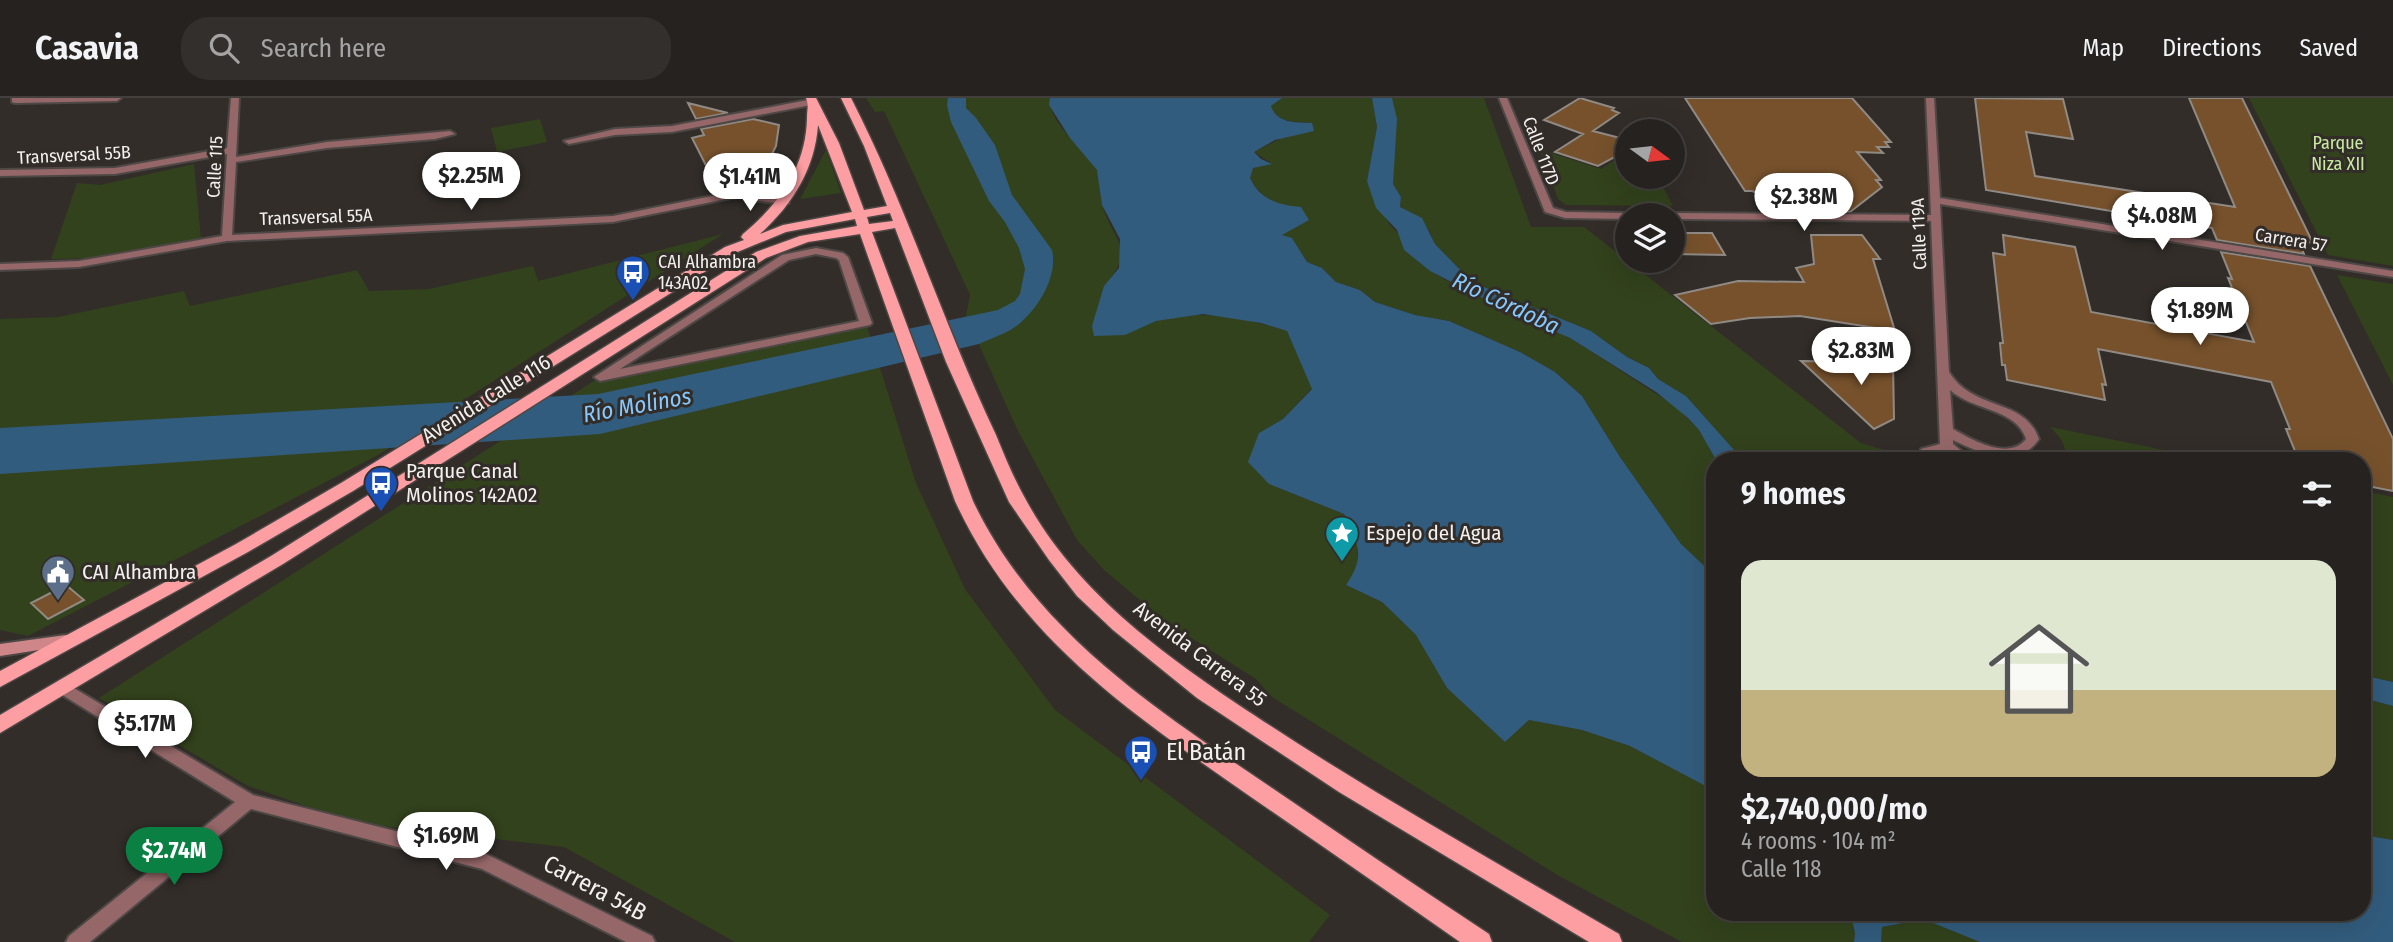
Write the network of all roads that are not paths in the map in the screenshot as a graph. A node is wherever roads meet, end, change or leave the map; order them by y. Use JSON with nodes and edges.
{"nodes":[{"id":1,"x":117,"y":98,"type":"edge"},
{"id":2,"x":235,"y":98,"type":"edge"},
{"id":3,"x":846,"y":98,"type":"edge"},
{"id":4,"x":1503,"y":98,"type":"edge"},
{"id":5,"x":1930,"y":98,"type":"edge"},
{"id":6,"x":15,"y":100,"type":"edge"},
{"id":7,"x":812,"y":100,"type":"edge"},
{"id":8,"x":450,"y":134,"type":"dead end"},
{"id":9,"x":569,"y":141,"type":"dead end"},
{"id":10,"x":232,"y":155,"type":"junction"},
{"id":11,"x":0,"y":173,"type":"edge"},
{"id":12,"x":796,"y":182,"type":"junction"},
{"id":13,"x":718,"y":199,"type":"junction"},
{"id":14,"x":1936,"y":200,"type":"junction"},
{"id":15,"x":785,"y":201,"type":"junction"},
{"id":16,"x":895,"y":208,"type":"junction"},
{"id":17,"x":859,"y":214,"type":"junction"},
{"id":18,"x":1615,"y":215,"type":"edge"},
{"id":19,"x":1685,"y":216,"type":"edge"},
{"id":20,"x":1936,"y":218,"type":"junction"},
{"id":21,"x":901,"y":223,"type":"junction"},
{"id":22,"x":865,"y":229,"type":"junction"},
{"id":23,"x":227,"y":238,"type":"junction"},
{"id":24,"x":730,"y":250,"type":"junction"},
{"id":25,"x":0,"y":267,"type":"edge"},
{"id":26,"x":2393,"y":274,"type":"edge"},
{"id":27,"x":866,"y":323,"type":"joint"},
{"id":28,"x":1942,"y":369,"type":"junction"},
{"id":29,"x":1946,"y":431,"type":"junction"},
{"id":30,"x":1947,"y":446,"type":"junction"},
{"id":31,"x":1926,"y":452,"type":"edge"},
{"id":32,"x":1956,"y":452,"type":"edge"},
{"id":33,"x":71,"y":640,"type":"junction"},
{"id":34,"x":0,"y":650,"type":"edge"},
{"id":35,"x":0,"y":680,"type":"edge"},
{"id":36,"x":62,"y":687,"type":"junction"},
{"id":37,"x":0,"y":725,"type":"edge"},
{"id":38,"x":248,"y":801,"type":"junction"},
{"id":39,"x":76,"y":942,"type":"edge"},
{"id":40,"x":645,"y":942,"type":"edge"},
{"id":41,"x":1480,"y":942,"type":"edge"},
{"id":42,"x":1610,"y":942,"type":"edge"}],
"edges":[{"from":1,"to":6,"type":"street"},
{"from":2,"to":10,"type":"street","name":"Calle 115"},
{"from":3,"to":16,"type":"main road"},
{"from":4,"to":18,"type":"street","name":"Calle 117D"},
{"from":5,"to":14,"type":"street","name":"Calle 119A"},
{"from":7,"to":9,"type":"street"},
{"from":7,"to":12,"type":"main road"},
{"from":7,"to":17,"type":"main road"},
{"from":8,"to":10,"type":"street","name":"Transversal 55B"},
{"from":10,"to":11,"type":"street","name":"Transversal 55B"},
{"from":10,"to":23,"type":"street","name":"Calle 115"},
{"from":12,"to":13,"type":"street","name":"Transversal 55A"},
{"from":12,"to":15,"type":"main road"},
{"from":13,"to":15,"type":"street","name":"Transversal 55A"},
{"from":13,"to":23,"type":"street","name":"Transversal 55A"},
{"from":14,"to":20,"type":"street","name":"Calle 119A"},
{"from":14,"to":26,"type":"street","name":"Carrera 57"},
{"from":15,"to":24,"type":"main road"},
{"from":16,"to":17,"type":"main road","name":"Avenida Calle 116"},
{"from":16,"to":21,"type":"main road"},
{"from":17,"to":22,"type":"main road"},
{"from":17,"to":24,"type":"main road","name":"Avenida Calle 116"},
{"from":19,"to":20,"type":"street"},
{"from":20,"to":28,"type":"street","name":"Calle 119A"},
{"from":21,"to":22,"type":"main road","name":"Avenida Calle 116"},
{"from":21,"to":42,"type":"main road","name":"Avenida Carrera 55"},
{"from":22,"to":36,"type":"main road","name":"Avenida Calle 116"},
{"from":22,"to":41,"type":"main road"},
{"from":23,"to":25,"type":"street","name":"Transversal 55A"},
{"from":24,"to":33,"type":"main road","name":"Avenida Calle 116"},
{"from":27,"to":27,"type":"street"},
{"from":28,"to":29,"type":"street","name":"Calle 119A"},
{"from":28,"to":29,"type":"street"},
{"from":29,"to":30,"type":"street","name":"Calle 119A"},
{"from":30,"to":31,"type":"street"},
{"from":30,"to":32,"type":"street"},
{"from":33,"to":34,"type":"street"},
{"from":33,"to":35,"type":"main road","name":"Avenida Calle 116"},
{"from":36,"to":37,"type":"main road","name":"Avenida Calle 116"},
{"from":36,"to":38,"type":"street","name":"Carrera 54B"},
{"from":38,"to":39,"type":"street"},
{"from":38,"to":40,"type":"street","name":"Carrera 54B"}]}
